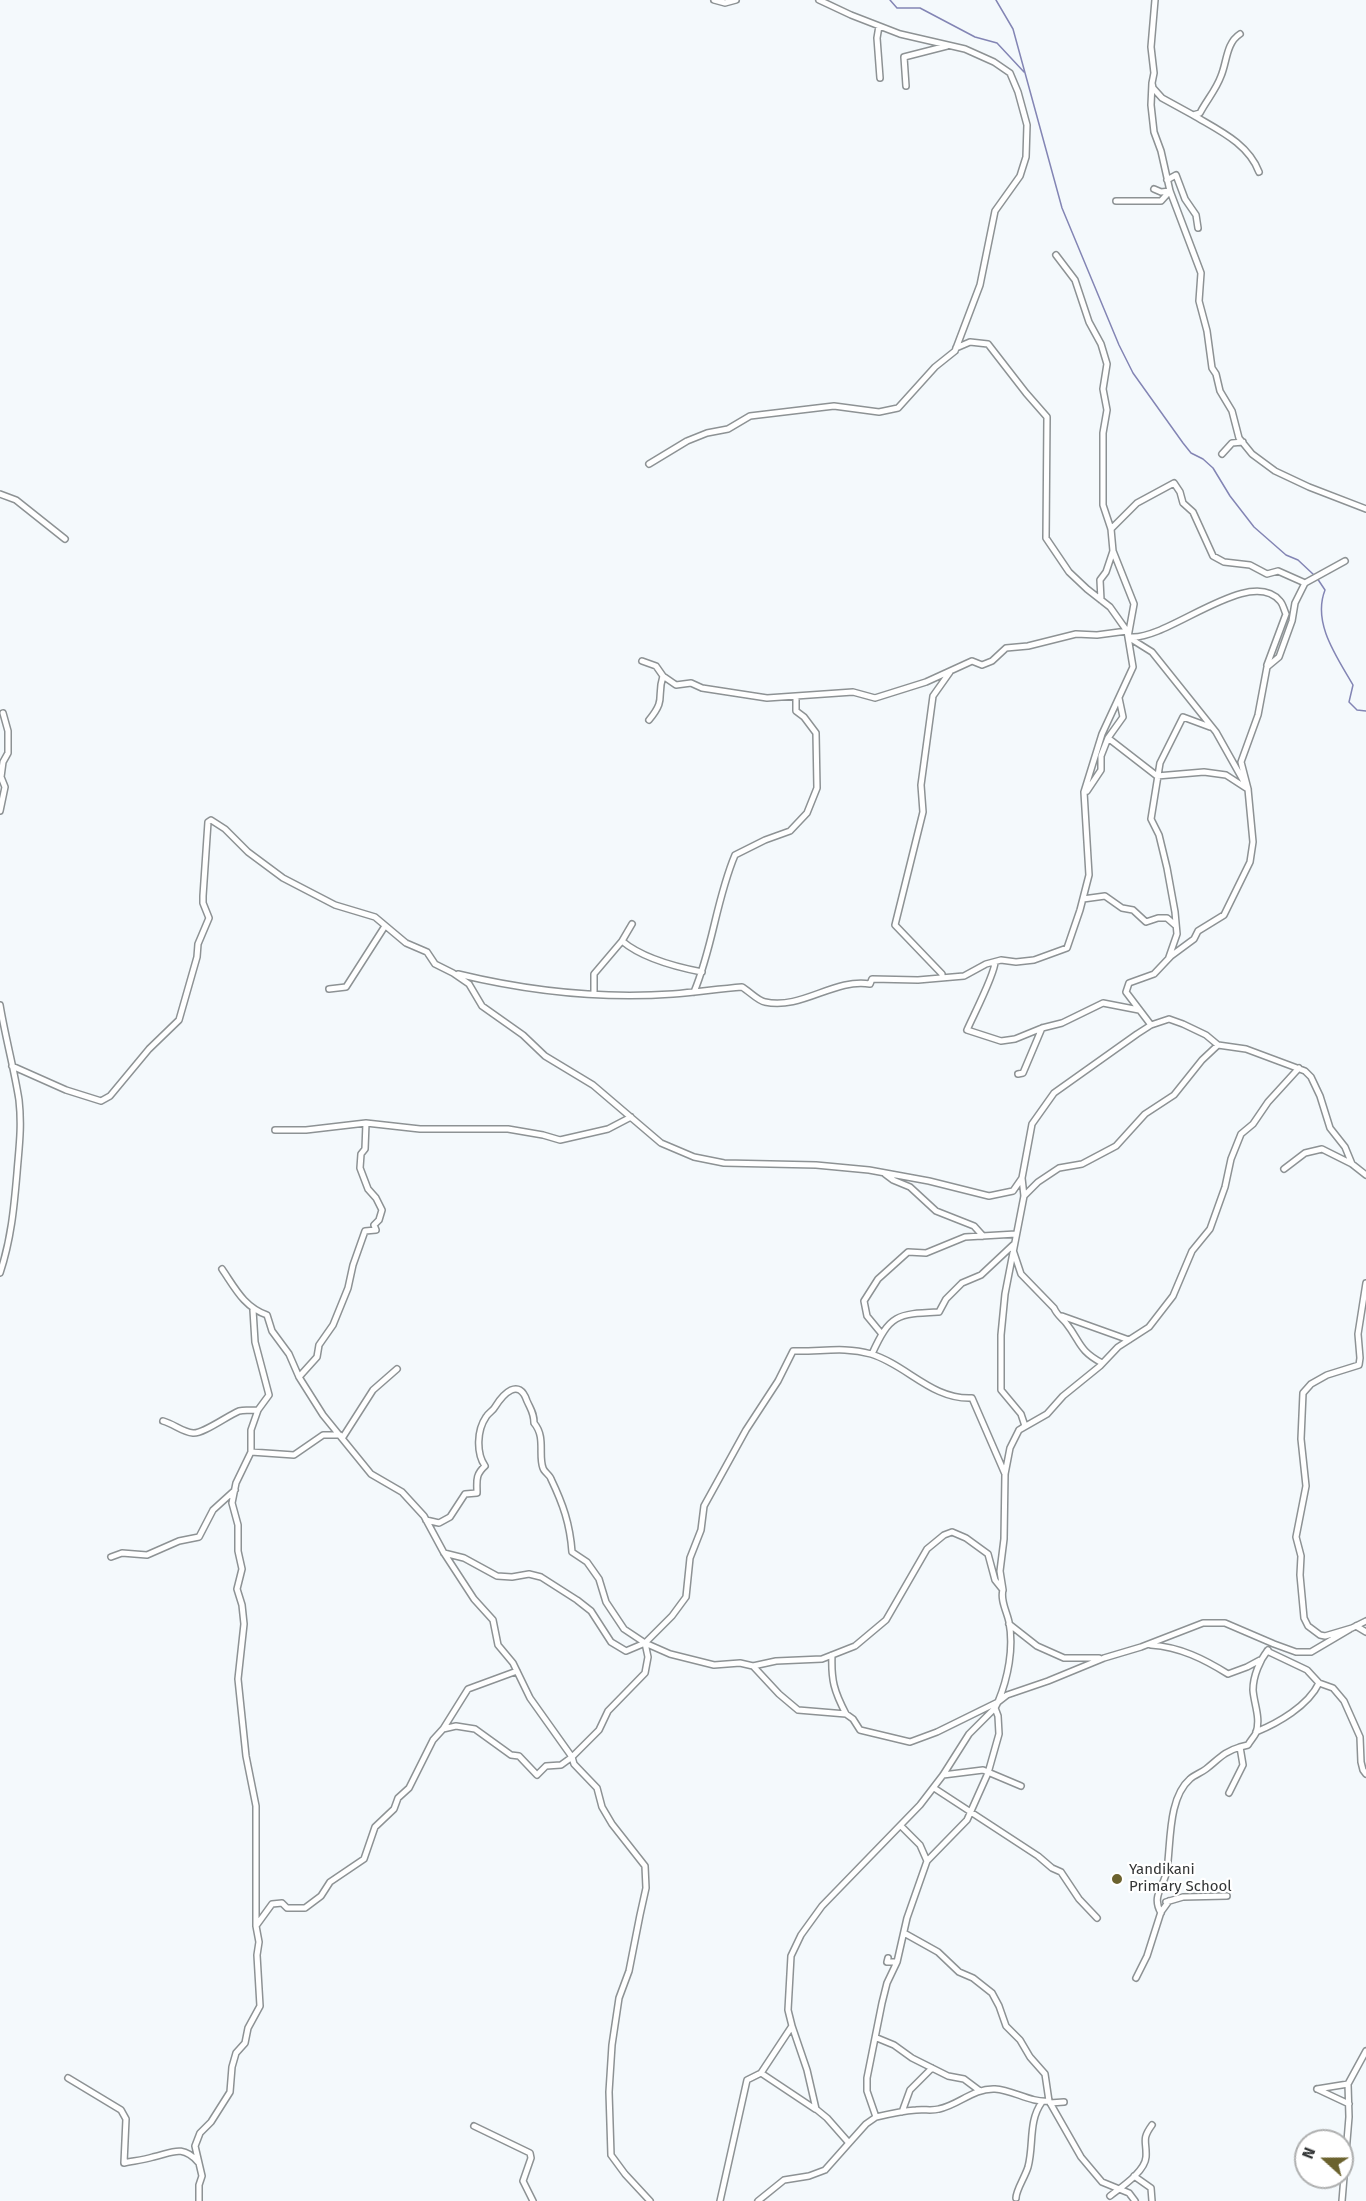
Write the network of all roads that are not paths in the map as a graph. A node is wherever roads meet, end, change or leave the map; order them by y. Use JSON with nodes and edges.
{"nodes":[{"id":1,"x":714,"y":0,"type":"edge"},
{"id":2,"x":736,"y":0,"type":"edge"},
{"id":3,"x":819,"y":0,"type":"edge"},
{"id":4,"x":1155,"y":0,"type":"edge"},
{"id":5,"x":879,"y":26,"type":"junction"},
{"id":6,"x":1240,"y":34,"type":"dead end"},
{"id":7,"x":950,"y":46,"type":"junction"},
{"id":8,"x":880,"y":78,"type":"dead end"},
{"id":9,"x":1152,"y":83,"type":"junction"},
{"id":10,"x":906,"y":86,"type":"dead end"},
{"id":11,"x":1193,"y":116,"type":"junction"},
{"id":12,"x":1259,"y":172,"type":"dead end"},
{"id":13,"x":1167,"y":180,"type":"junction"},
{"id":14,"x":1154,"y":189,"type":"dead end"},
{"id":15,"x":1170,"y":191,"type":"junction"},
{"id":16,"x":1116,"y":201,"type":"dead end"},
{"id":17,"x":1198,"y":228,"type":"dead end"},
{"id":18,"x":1056,"y":255,"type":"dead end"},
{"id":19,"x":956,"y":348,"type":"junction"},
{"id":20,"x":1243,"y":442,"type":"junction"},
{"id":21,"x":1222,"y":454,"type":"dead end"},
{"id":22,"x":649,"y":464,"type":"dead end"},
{"id":23,"x":0,"y":494,"type":"edge"},
{"id":24,"x":1366,"y":509,"type":"edge"},
{"id":25,"x":1112,"y":529,"type":"junction"},
{"id":26,"x":65,"y":539,"type":"dead end"},
{"id":27,"x":1113,"y":551,"type":"junction"},
{"id":28,"x":1345,"y":561,"type":"dead end"},
{"id":29,"x":1305,"y":583,"type":"junction"},
{"id":30,"x":1101,"y":600,"type":"junction"},
{"id":31,"x":1127,"y":634,"type":"junction"},
{"id":32,"x":642,"y":661,"type":"dead end"},
{"id":33,"x":1267,"y":667,"type":"junction"},
{"id":34,"x":952,"y":669,"type":"junction"},
{"id":35,"x":663,"y":676,"type":"junction"},
{"id":36,"x":796,"y":696,"type":"junction"},
{"id":37,"x":1119,"y":697,"type":"junction"},
{"id":38,"x":3,"y":713,"type":"dead end"},
{"id":39,"x":649,"y":720,"type":"dead end"},
{"id":40,"x":1213,"y":728,"type":"junction"},
{"id":41,"x":1108,"y":738,"type":"junction"},
{"id":42,"x":1157,"y":776,"type":"junction"},
{"id":43,"x":1248,"y":789,"type":"junction"},
{"id":44,"x":1084,"y":794,"type":"junction"},
{"id":45,"x":0,"y":811,"type":"edge"},
{"id":46,"x":1083,"y":899,"type":"junction"},
{"id":47,"x":632,"y":924,"type":"dead end"},
{"id":48,"x":385,"y":926,"type":"junction"},
{"id":49,"x":1176,"y":926,"type":"junction"},
{"id":50,"x":622,"y":941,"type":"junction"},
{"id":51,"x":1168,"y":958,"type":"junction"},
{"id":52,"x":995,"y":962,"type":"junction"},
{"id":53,"x":702,"y":972,"type":"junction"},
{"id":54,"x":453,"y":973,"type":"junction"},
{"id":55,"x":942,"y":978,"type":"junction"},
{"id":56,"x":329,"y":989,"type":"dead end"},
{"id":57,"x":694,"y":992,"type":"junction"},
{"id":58,"x":594,"y":994,"type":"junction"},
{"id":59,"x":0,"y":1005,"type":"edge"},
{"id":60,"x":1140,"y":1011,"type":"junction"},
{"id":61,"x":1151,"y":1025,"type":"junction"},
{"id":62,"x":1042,"y":1028,"type":"junction"},
{"id":63,"x":1218,"y":1045,"type":"junction"},
{"id":64,"x":12,"y":1066,"type":"junction"},
{"id":65,"x":1299,"y":1068,"type":"junction"},
{"id":66,"x":1018,"y":1074,"type":"dead end"},
{"id":67,"x":631,"y":1117,"type":"junction"},
{"id":68,"x":366,"y":1123,"type":"junction"},
{"id":69,"x":275,"y":1130,"type":"dead end"},
{"id":70,"x":1352,"y":1164,"type":"junction"},
{"id":71,"x":1284,"y":1169,"type":"dead end"},
{"id":72,"x":885,"y":1173,"type":"junction"},
{"id":73,"x":1366,"y":1176,"type":"edge"},
{"id":74,"x":1022,"y":1178,"type":"junction"},
{"id":75,"x":1024,"y":1196,"type":"junction"},
{"id":76,"x":1016,"y":1234,"type":"junction"},
{"id":77,"x":983,"y":1236,"type":"junction"},
{"id":78,"x":1014,"y":1247,"type":"junction"},
{"id":79,"x":222,"y":1269,"type":"dead end"},
{"id":80,"x":0,"y":1273,"type":"edge"},
{"id":81,"x":1366,"y":1283,"type":"edge"},
{"id":82,"x":253,"y":1310,"type":"junction"},
{"id":83,"x":1057,"y":1315,"type":"junction"},
{"id":84,"x":881,"y":1333,"type":"junction"},
{"id":85,"x":1130,"y":1340,"type":"junction"},
{"id":86,"x":872,"y":1354,"type":"junction"},
{"id":87,"x":1366,"y":1360,"type":"edge"},
{"id":88,"x":1102,"y":1363,"type":"junction"},
{"id":89,"x":1359,"y":1365,"type":"junction"},
{"id":90,"x":397,"y":1369,"type":"dead end"},
{"id":91,"x":299,"y":1377,"type":"junction"},
{"id":92,"x":258,"y":1410,"type":"junction"},
{"id":93,"x":163,"y":1421,"type":"dead end"},
{"id":94,"x":1019,"y":1430,"type":"junction"},
{"id":95,"x":341,"y":1436,"type":"junction"},
{"id":96,"x":251,"y":1452,"type":"junction"},
{"id":97,"x":1005,"y":1474,"type":"junction"},
{"id":98,"x":235,"y":1490,"type":"junction"},
{"id":99,"x":426,"y":1520,"type":"junction"},
{"id":100,"x":444,"y":1553,"type":"junction"},
{"id":101,"x":111,"y":1557,"type":"dead end"},
{"id":102,"x":1003,"y":1590,"type":"junction"},
{"id":103,"x":1366,"y":1621,"type":"edge"},
{"id":104,"x":1009,"y":1624,"type":"junction"},
{"id":105,"x":1356,"y":1626,"type":"junction"},
{"id":106,"x":1350,"y":1629,"type":"junction"},
{"id":107,"x":1366,"y":1632,"type":"edge"},
{"id":108,"x":645,"y":1643,"type":"junction"},
{"id":109,"x":1274,"y":1644,"type":"junction"},
{"id":110,"x":1147,"y":1645,"type":"junction"},
{"id":111,"x":1267,"y":1651,"type":"junction"},
{"id":112,"x":832,"y":1655,"type":"junction"},
{"id":113,"x":1104,"y":1658,"type":"junction"},
{"id":114,"x":1260,"y":1659,"type":"junction"},
{"id":115,"x":753,"y":1666,"type":"junction"},
{"id":116,"x":517,"y":1671,"type":"junction"},
{"id":117,"x":1319,"y":1683,"type":"junction"},
{"id":118,"x":998,"y":1702,"type":"junction"},
{"id":119,"x":995,"y":1708,"type":"junction"},
{"id":120,"x":846,"y":1714,"type":"junction"},
{"id":121,"x":443,"y":1729,"type":"junction"},
{"id":122,"x":1256,"y":1732,"type":"junction"},
{"id":123,"x":1240,"y":1747,"type":"junction"},
{"id":124,"x":572,"y":1756,"type":"junction"},
{"id":125,"x":988,"y":1773,"type":"junction"},
{"id":126,"x":1366,"y":1774,"type":"edge"},
{"id":127,"x":943,"y":1775,"type":"junction"},
{"id":128,"x":1021,"y":1786,"type":"dead end"},
{"id":129,"x":933,"y":1788,"type":"junction"},
{"id":130,"x":1229,"y":1793,"type":"dead end"},
{"id":131,"x":971,"y":1812,"type":"junction"},
{"id":132,"x":901,"y":1826,"type":"junction"},
{"id":133,"x":927,"y":1861,"type":"junction"},
{"id":134,"x":1227,"y":1896,"type":"dead end"},
{"id":135,"x":1169,"y":1901,"type":"junction"},
{"id":136,"x":1156,"y":1906,"type":"junction"},
{"id":137,"x":1161,"y":1913,"type":"junction"},
{"id":138,"x":1097,"y":1918,"type":"dead end"},
{"id":139,"x":256,"y":1926,"type":"junction"},
{"id":140,"x":904,"y":1933,"type":"junction"},
{"id":141,"x":888,"y":1958,"type":"dead end"},
{"id":142,"x":897,"y":1962,"type":"junction"},
{"id":143,"x":1137,"y":1978,"type":"dead end"},
{"id":144,"x":792,"y":2026,"type":"junction"},
{"id":145,"x":877,"y":2038,"type":"junction"},
{"id":146,"x":1366,"y":2051,"type":"edge"},
{"id":147,"x":932,"y":2068,"type":"junction"},
{"id":148,"x":761,"y":2073,"type":"junction"},
{"id":149,"x":68,"y":2078,"type":"dead end"},
{"id":150,"x":1347,"y":2084,"type":"junction"},
{"id":151,"x":980,"y":2091,"type":"junction"},
{"id":152,"x":1042,"y":2102,"type":"junction"},
{"id":153,"x":1049,"y":2102,"type":"junction"},
{"id":154,"x":1064,"y":2102,"type":"dead end"},
{"id":155,"x":1349,"y":2104,"type":"junction"},
{"id":156,"x":816,"y":2109,"type":"junction"},
{"id":157,"x":902,"y":2112,"type":"junction"},
{"id":158,"x":876,"y":2117,"type":"junction"},
{"id":159,"x":1152,"y":2125,"type":"dead end"},
{"id":160,"x":474,"y":2127,"type":"dead end"},
{"id":161,"x":1346,"y":2129,"type":"edge"},
{"id":162,"x":849,"y":2143,"type":"junction"},
{"id":163,"x":198,"y":2163,"type":"junction"},
{"id":164,"x":1134,"y":2176,"type":"junction"},
{"id":165,"x":1119,"y":2189,"type":"junction"},
{"id":166,"x":1110,"y":2196,"type":"dead end"},
{"id":167,"x":1016,"y":2198,"type":"dead end"},
{"id":168,"x":199,"y":2201,"type":"edge"},
{"id":169,"x":533,"y":2201,"type":"edge"},
{"id":170,"x":650,"y":2201,"type":"edge"},
{"id":171,"x":720,"y":2201,"type":"edge"},
{"id":172,"x":758,"y":2201,"type":"edge"},
{"id":173,"x":1135,"y":2201,"type":"edge"},
{"id":174,"x":1152,"y":2201,"type":"edge"}],
"edges":[{"from":1,"to":2,"type":"street"},
{"from":3,"to":5,"type":"street"},
{"from":4,"to":9,"type":"street"},
{"from":5,"to":7,"type":"street"},
{"from":5,"to":8,"type":"street"},
{"from":6,"to":11,"type":"street"},
{"from":7,"to":10,"type":"street"},
{"from":7,"to":19,"type":"street"},
{"from":9,"to":11,"type":"street"},
{"from":9,"to":13,"type":"street"},
{"from":11,"to":12,"type":"street"},
{"from":13,"to":15,"type":"street"},
{"from":13,"to":17,"type":"street"},
{"from":14,"to":15,"type":"street"},
{"from":15,"to":16,"type":"street"},
{"from":15,"to":20,"type":"street"},
{"from":18,"to":25,"type":"street"},
{"from":19,"to":22,"type":"street"},
{"from":19,"to":30,"type":"street"},
{"from":20,"to":21,"type":"street"},
{"from":20,"to":24,"type":"street"},
{"from":23,"to":26,"type":"street"},
{"from":25,"to":27,"type":"street"},
{"from":25,"to":29,"type":"street"},
{"from":27,"to":30,"type":"street"},
{"from":27,"to":31,"type":"street"},
{"from":28,"to":29,"type":"street"},
{"from":29,"to":33,"type":"street"},
{"from":30,"to":31,"type":"street"},
{"from":31,"to":33,"type":"street"},
{"from":31,"to":34,"type":"street"},
{"from":31,"to":37,"type":"street"},
{"from":31,"to":40,"type":"street"},
{"from":32,"to":35,"type":"street"},
{"from":33,"to":43,"type":"street"},
{"from":34,"to":36,"type":"street"},
{"from":34,"to":55,"type":"street"},
{"from":35,"to":36,"type":"street"},
{"from":35,"to":39,"type":"street"},
{"from":36,"to":53,"type":"street"},
{"from":37,"to":41,"type":"street"},
{"from":37,"to":44,"type":"street"},
{"from":38,"to":45,"type":"street"},
{"from":40,"to":42,"type":"street"},
{"from":40,"to":43,"type":"street"},
{"from":41,"to":42,"type":"street"},
{"from":41,"to":44,"type":"street"},
{"from":42,"to":43,"type":"street"},
{"from":42,"to":49,"type":"street"},
{"from":43,"to":51,"type":"street"},
{"from":44,"to":46,"type":"street"},
{"from":46,"to":49,"type":"street"},
{"from":46,"to":52,"type":"street"},
{"from":47,"to":50,"type":"street"},
{"from":48,"to":54,"type":"street"},
{"from":48,"to":56,"type":"street"},
{"from":48,"to":64,"type":"street"},
{"from":49,"to":51,"type":"street"},
{"from":50,"to":53,"type":"street"},
{"from":50,"to":58,"type":"street"},
{"from":51,"to":60,"type":"street"},
{"from":52,"to":55,"type":"street"},
{"from":52,"to":62,"type":"street"},
{"from":53,"to":57,"type":"street"},
{"from":54,"to":58,"type":"street"},
{"from":54,"to":67,"type":"street"},
{"from":55,"to":57,"type":"street"},
{"from":57,"to":58,"type":"street"},
{"from":59,"to":64,"type":"street"},
{"from":60,"to":61,"type":"street"},
{"from":60,"to":62,"type":"street"},
{"from":61,"to":63,"type":"street"},
{"from":61,"to":74,"type":"street"},
{"from":62,"to":66,"type":"street"},
{"from":63,"to":65,"type":"street"},
{"from":63,"to":75,"type":"street"},
{"from":64,"to":80,"type":"street"},
{"from":65,"to":70,"type":"street"},
{"from":65,"to":85,"type":"street"},
{"from":67,"to":68,"type":"street"},
{"from":67,"to":72,"type":"street"},
{"from":68,"to":69,"type":"street"},
{"from":68,"to":91,"type":"street"},
{"from":70,"to":71,"type":"street"},
{"from":70,"to":73,"type":"street"},
{"from":72,"to":74,"type":"street"},
{"from":72,"to":77,"type":"street"},
{"from":74,"to":75,"type":"street"},
{"from":75,"to":76,"type":"street"},
{"from":76,"to":77,"type":"street"},
{"from":76,"to":78,"type":"street"},
{"from":77,"to":84,"type":"street"},
{"from":78,"to":83,"type":"street"},
{"from":78,"to":84,"type":"street"},
{"from":78,"to":94,"type":"street"},
{"from":79,"to":82,"type":"street"},
{"from":81,"to":89,"type":"street"},
{"from":82,"to":91,"type":"street"},
{"from":82,"to":92,"type":"street"},
{"from":83,"to":85,"type":"street"},
{"from":83,"to":88,"type":"street"},
{"from":84,"to":86,"type":"street"},
{"from":85,"to":88,"type":"street"},
{"from":86,"to":97,"type":"street"},
{"from":86,"to":108,"type":"street"},
{"from":87,"to":89,"type":"street"},
{"from":88,"to":94,"type":"street"},
{"from":89,"to":106,"type":"street"},
{"from":90,"to":95,"type":"street"},
{"from":91,"to":95,"type":"street"},
{"from":92,"to":93,"type":"street"},
{"from":92,"to":96,"type":"street"},
{"from":94,"to":97,"type":"street"},
{"from":95,"to":96,"type":"street"},
{"from":95,"to":99,"type":"street"},
{"from":96,"to":98,"type":"street"},
{"from":97,"to":102,"type":"street"},
{"from":98,"to":101,"type":"street"},
{"from":98,"to":139,"type":"street"},
{"from":99,"to":100,"type":"street"},
{"from":99,"to":108,"type":"street"},
{"from":100,"to":108,"type":"street"},
{"from":100,"to":116,"type":"street"},
{"from":102,"to":104,"type":"street"},
{"from":102,"to":112,"type":"street"},
{"from":103,"to":105,"type":"street"},
{"from":104,"to":113,"type":"street"},
{"from":104,"to":118,"type":"street"},
{"from":105,"to":106,"type":"street"},
{"from":105,"to":107,"type":"street"},
{"from":106,"to":109,"type":"street"},
{"from":108,"to":115,"type":"street"},
{"from":108,"to":124,"type":"street"},
{"from":109,"to":110,"type":"street"},
{"from":109,"to":111,"type":"street"},
{"from":110,"to":113,"type":"street"},
{"from":110,"to":114,"type":"street"},
{"from":111,"to":114,"type":"street"},
{"from":111,"to":117,"type":"street"},
{"from":112,"to":115,"type":"street"},
{"from":112,"to":120,"type":"street"},
{"from":113,"to":118,"type":"street"},
{"from":114,"to":122,"type":"street"},
{"from":115,"to":120,"type":"street"},
{"from":116,"to":121,"type":"street"},
{"from":116,"to":124,"type":"street"},
{"from":117,"to":122,"type":"street"},
{"from":117,"to":126,"type":"street"},
{"from":118,"to":119,"type":"street"},
{"from":118,"to":120,"type":"street"},
{"from":119,"to":125,"type":"street"},
{"from":119,"to":127,"type":"street"},
{"from":121,"to":124,"type":"street"},
{"from":121,"to":139,"type":"street"},
{"from":122,"to":123,"type":"street"},
{"from":123,"to":130,"type":"street"},
{"from":123,"to":136,"type":"street"},
{"from":124,"to":170,"type":"street"},
{"from":125,"to":127,"type":"street"},
{"from":125,"to":128,"type":"street"},
{"from":125,"to":131,"type":"street"},
{"from":127,"to":129,"type":"street"},
{"from":129,"to":131,"type":"street"},
{"from":129,"to":132,"type":"street"},
{"from":131,"to":133,"type":"street"},
{"from":131,"to":138,"type":"street"},
{"from":132,"to":133,"type":"street"},
{"from":132,"to":144,"type":"street"},
{"from":133,"to":140,"type":"street"},
{"from":134,"to":135,"type":"street"},
{"from":135,"to":136,"type":"street"},
{"from":135,"to":137,"type":"street"},
{"from":136,"to":137,"type":"street"},
{"from":137,"to":143,"type":"street"},
{"from":139,"to":163,"type":"street"},
{"from":140,"to":142,"type":"street"},
{"from":140,"to":153,"type":"street"},
{"from":141,"to":142,"type":"street"},
{"from":142,"to":145,"type":"street"},
{"from":144,"to":148,"type":"street"},
{"from":144,"to":156,"type":"street"},
{"from":145,"to":147,"type":"street"},
{"from":145,"to":158,"type":"street"},
{"from":146,"to":150,"type":"street"},
{"from":147,"to":151,"type":"street"},
{"from":147,"to":157,"type":"street"},
{"from":148,"to":156,"type":"street"},
{"from":148,"to":171,"type":"street"},
{"from":149,"to":163,"type":"street"},
{"from":150,"to":155,"type":"street"},
{"from":150,"to":155,"type":"street"},
{"from":151,"to":152,"type":"street"},
{"from":151,"to":157,"type":"street"},
{"from":152,"to":153,"type":"street"},
{"from":152,"to":167,"type":"street"},
{"from":153,"to":154,"type":"street"},
{"from":153,"to":165,"type":"street"},
{"from":155,"to":161,"type":"street"},
{"from":156,"to":162,"type":"street"},
{"from":157,"to":158,"type":"street"},
{"from":158,"to":162,"type":"street"},
{"from":159,"to":164,"type":"street"},
{"from":160,"to":169,"type":"street"},
{"from":162,"to":172,"type":"street"},
{"from":163,"to":168,"type":"street"},
{"from":164,"to":165,"type":"street"},
{"from":164,"to":174,"type":"street"},
{"from":165,"to":166,"type":"street"},
{"from":165,"to":173,"type":"street"}]}
